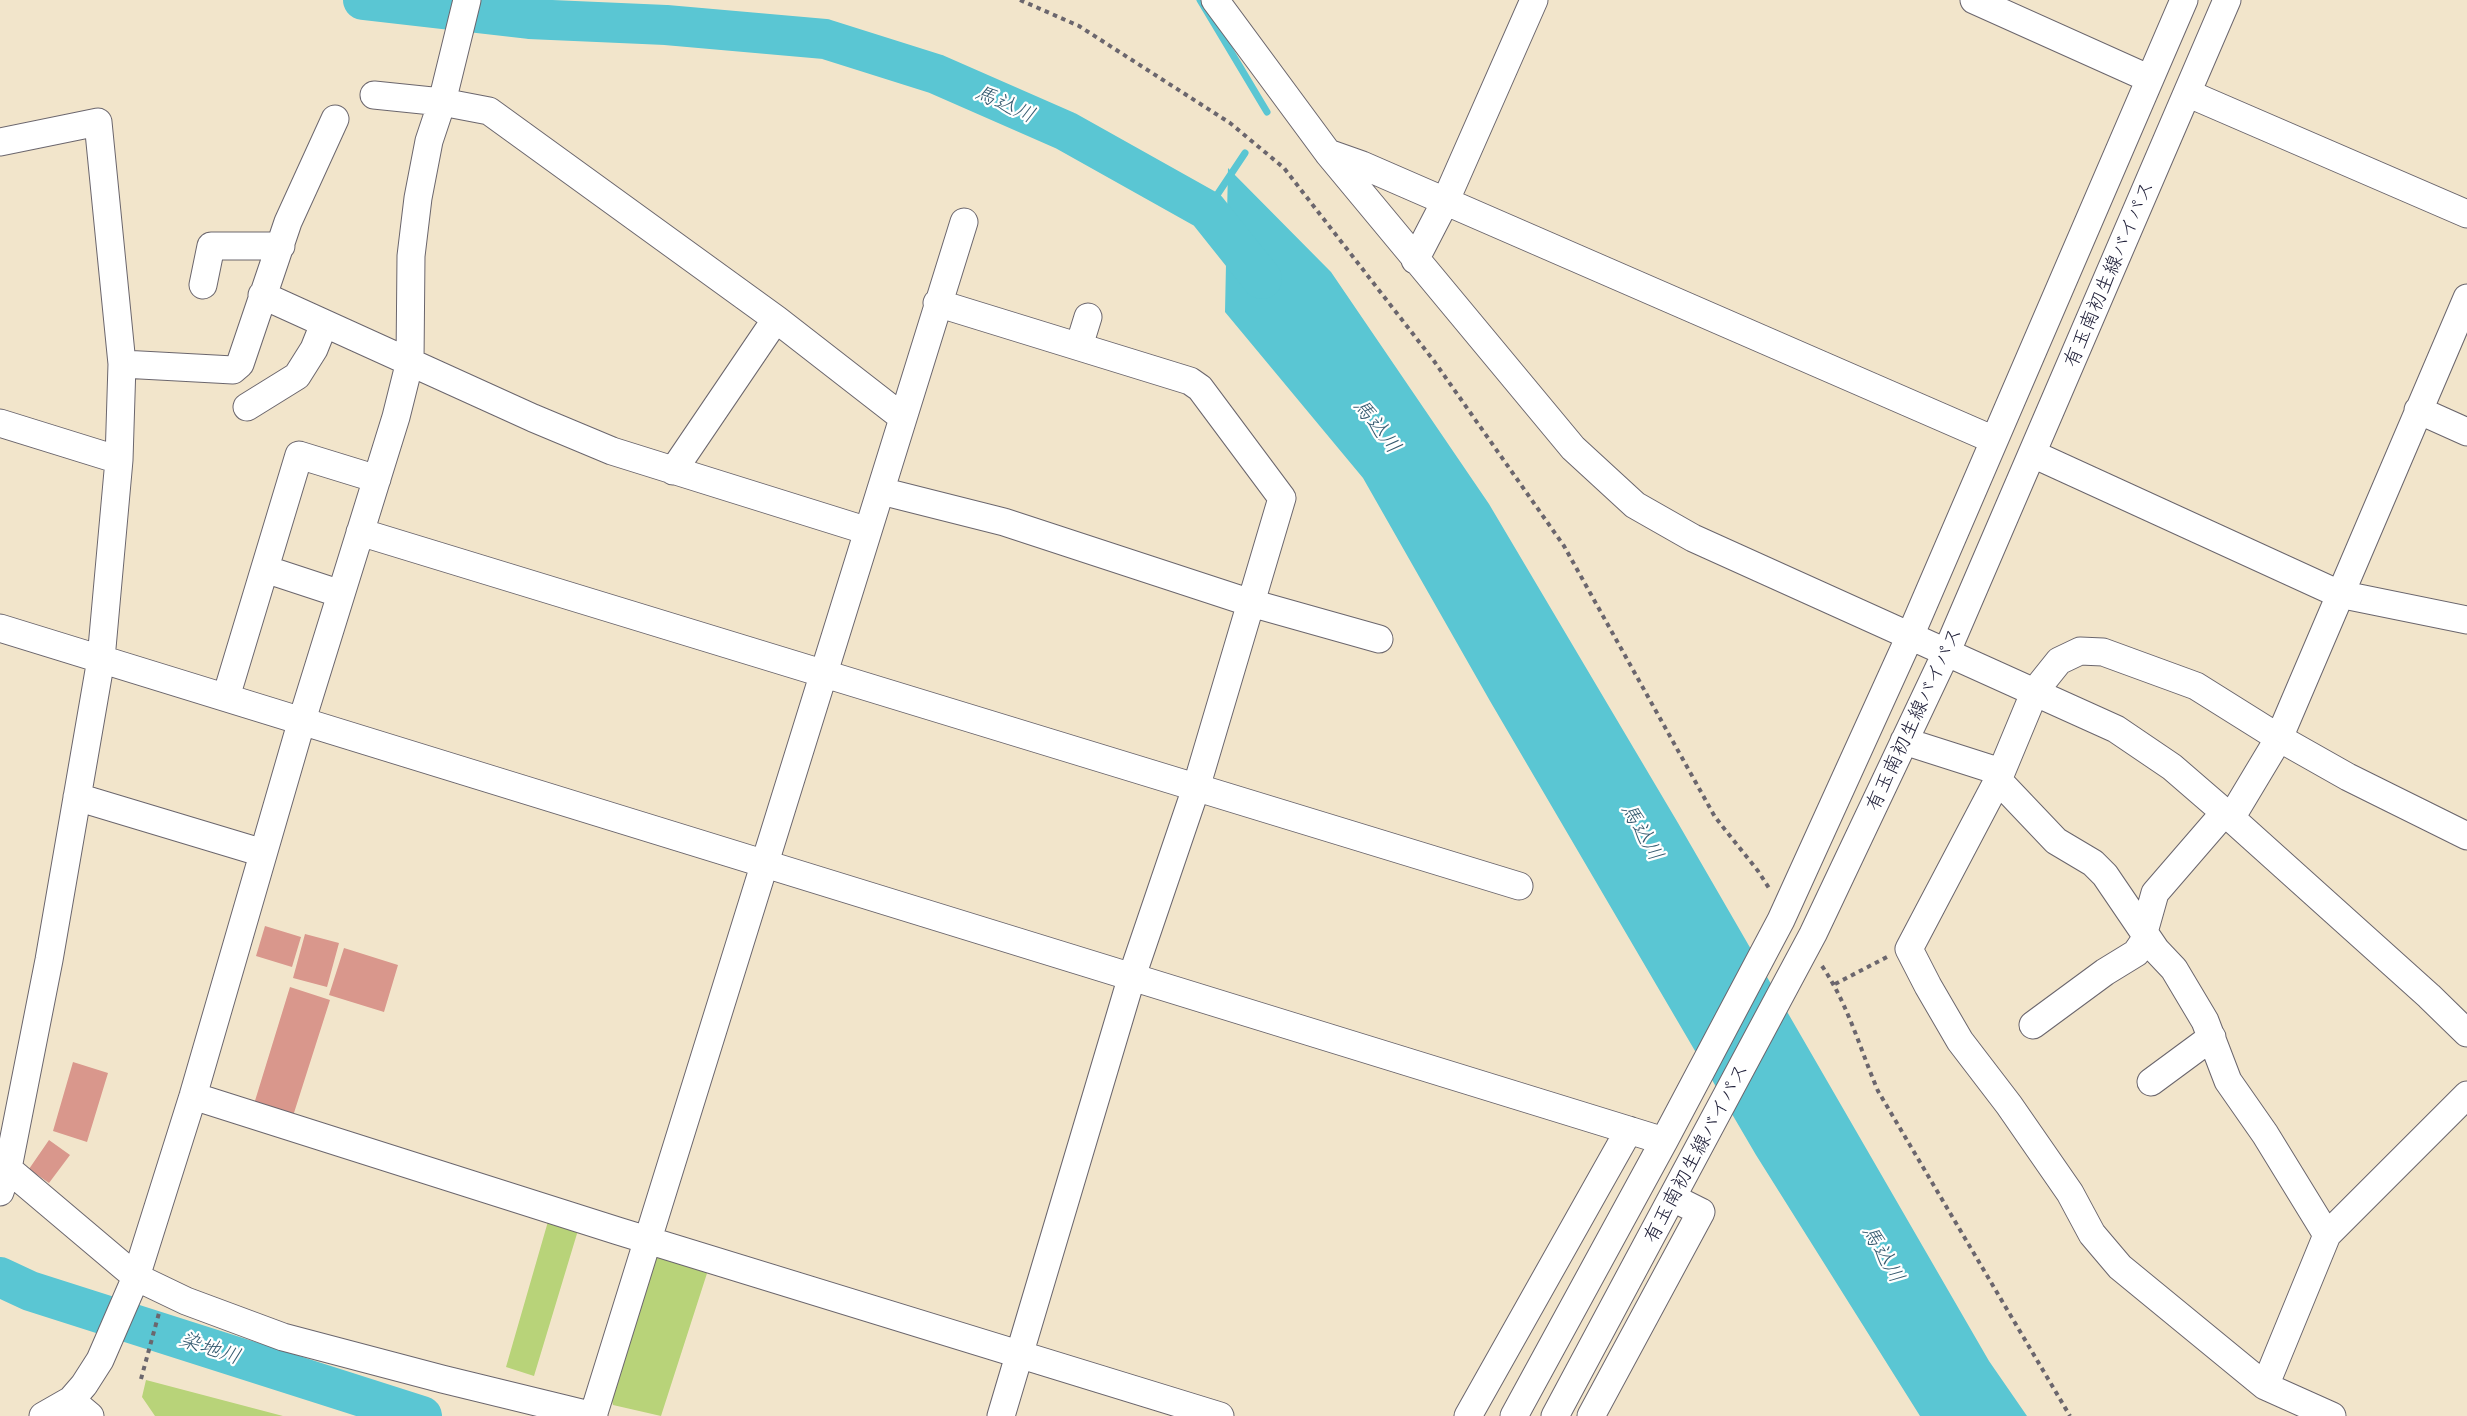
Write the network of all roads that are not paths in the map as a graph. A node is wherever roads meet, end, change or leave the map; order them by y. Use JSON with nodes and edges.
{"nodes":[{"id":1,"x":467,"y":0,"type":"edge"},
{"id":2,"x":1215,"y":0,"type":"edge"},
{"id":3,"x":1534,"y":0,"type":"edge"},
{"id":4,"x":1974,"y":0,"type":"edge"},
{"id":5,"x":2184,"y":0,"type":"edge"},
{"id":6,"x":2227,"y":0,"type":"edge"},
{"id":7,"x":2150,"y":79,"type":"junction"},
{"id":8,"x":2187,"y":93,"type":"junction"},
{"id":9,"x":374,"y":95,"type":"dead end"},
{"id":10,"x":442,"y":102,"type":"junction"},
{"id":11,"x":335,"y":119,"type":"dead end"},
{"id":12,"x":0,"y":142,"type":"edge"},
{"id":13,"x":1328,"y":153,"type":"junction"},
{"id":14,"x":1445,"y":202,"type":"junction"},
{"id":15,"x":2467,"y":214,"type":"edge"},
{"id":16,"x":964,"y":222,"type":"dead end"},
{"id":17,"x":280,"y":246,"type":"junction"},
{"id":18,"x":1415,"y":260,"type":"junction"},
{"id":19,"x":203,"y":285,"type":"dead end"},
{"id":20,"x":262,"y":295,"type":"junction"},
{"id":21,"x":2467,"y":298,"type":"edge"},
{"id":22,"x":937,"y":303,"type":"junction"},
{"id":23,"x":1088,"y":317,"type":"dead end"},
{"id":24,"x":776,"y":319,"type":"junction"},
{"id":25,"x":324,"y":324,"type":"junction"},
{"id":26,"x":1079,"y":346,"type":"junction"},
{"id":27,"x":410,"y":361,"type":"junction"},
{"id":28,"x":122,"y":364,"type":"junction"},
{"id":29,"x":248,"y":407,"type":"dead end"},
{"id":30,"x":2418,"y":410,"type":"junction"},
{"id":31,"x":902,"y":417,"type":"junction"},
{"id":32,"x":0,"y":423,"type":"edge"},
{"id":33,"x":2467,"y":432,"type":"edge"},
{"id":34,"x":1994,"y":440,"type":"junction"},
{"id":35,"x":2032,"y":454,"type":"junction"},
{"id":36,"x":119,"y":460,"type":"junction"},
{"id":37,"x":673,"y":471,"type":"junction"},
{"id":38,"x":377,"y":479,"type":"junction"},
{"id":39,"x":880,"y":491,"type":"junction"},
{"id":40,"x":868,"y":531,"type":"junction"},
{"id":41,"x":360,"y":532,"type":"junction"},
{"id":42,"x":266,"y":569,"type":"junction"},
{"id":43,"x":341,"y":594,"type":"junction"},
{"id":44,"x":2339,"y":594,"type":"junction"},
{"id":45,"x":1251,"y":603,"type":"junction"},
{"id":46,"x":2467,"y":620,"type":"edge"},
{"id":47,"x":0,"y":628,"type":"edge"},
{"id":48,"x":1910,"y":636,"type":"junction"},
{"id":49,"x":1379,"y":639,"type":"dead end"},
{"id":50,"x":1947,"y":651,"type":"junction"},
{"id":51,"x":101,"y":659,"type":"junction"},
{"id":52,"x":824,"y":674,"type":"junction"},
{"id":53,"x":2035,"y":692,"type":"junction"},
{"id":54,"x":226,"y":697,"type":"junction"},
{"id":55,"x":302,"y":720,"type":"junction"},
{"id":56,"x":2279,"y":738,"type":"junction"},
{"id":57,"x":1904,"y":741,"type":"junction"},
{"id":58,"x":2000,"y":776,"type":"junction"},
{"id":59,"x":1196,"y":788,"type":"junction"},
{"id":60,"x":77,"y":797,"type":"junction"},
{"id":61,"x":2228,"y":815,"type":"junction"},
{"id":62,"x":2467,"y":836,"type":"edge"},
{"id":63,"x":263,"y":853,"type":"junction"},
{"id":64,"x":765,"y":863,"type":"junction"},
{"id":65,"x":1519,"y":886,"type":"dead end"},
{"id":66,"x":2146,"y":934,"type":"junction"},
{"id":67,"x":1132,"y":976,"type":"junction"},
{"id":68,"x":2033,"y":1025,"type":"dead end"},
{"id":69,"x":2467,"y":1033,"type":"edge"},
{"id":70,"x":2212,"y":1037,"type":"junction"},
{"id":71,"x":2151,"y":1082,"type":"dead end"},
{"id":72,"x":2467,"y":1095,"type":"edge"},
{"id":73,"x":193,"y":1096,"type":"junction"},
{"id":74,"x":1629,"y":1130,"type":"junction"},
{"id":75,"x":1664,"y":1141,"type":"junction"},
{"id":76,"x":3,"y":1174,"type":"edge"},
{"id":77,"x":1673,"y":1198,"type":"junction"},
{"id":78,"x":2327,"y":1235,"type":"junction"},
{"id":79,"x":647,"y":1239,"type":"junction"},
{"id":80,"x":136,"y":1277,"type":"junction"},
{"id":81,"x":1019,"y":1356,"type":"junction"},
{"id":82,"x":2265,"y":1386,"type":"junction"},
{"id":83,"x":61,"y":1412,"type":"edge"},
{"id":84,"x":594,"y":1416,"type":"edge"},
{"id":85,"x":1001,"y":1416,"type":"edge"},
{"id":86,"x":1220,"y":1416,"type":"edge"},
{"id":87,"x":1468,"y":1416,"type":"edge"},
{"id":88,"x":1514,"y":1416,"type":"edge"},
{"id":89,"x":1555,"y":1416,"type":"edge"},
{"id":90,"x":1591,"y":1416,"type":"edge"},
{"id":91,"x":2332,"y":1416,"type":"edge"}],
"edges":[{"from":1,"to":10,"type":"street"},
{"from":2,"to":13,"type":"street"},
{"from":3,"to":14,"type":"street"},
{"from":4,"to":7,"type":"street"},
{"from":5,"to":7,"type":"street","name":"有玉南初生線バイパス"},
{"from":6,"to":8,"type":"street","name":"有玉南初生線バイパス"},
{"from":7,"to":34,"type":"street","name":"有玉南初生線バイパス"},
{"from":8,"to":15,"type":"street"},
{"from":8,"to":35,"type":"street","name":"有玉南初生線バイパス"},
{"from":9,"to":10,"type":"street"},
{"from":10,"to":24,"type":"street"},
{"from":10,"to":27,"type":"street"},
{"from":11,"to":17,"type":"street"},
{"from":12,"to":28,"type":"street"},
{"from":13,"to":14,"type":"street"},
{"from":13,"to":18,"type":"street"},
{"from":14,"to":18,"type":"street"},
{"from":14,"to":34,"type":"street"},
{"from":16,"to":22,"type":"street"},
{"from":17,"to":19,"type":"street"},
{"from":17,"to":20,"type":"street"},
{"from":18,"to":48,"type":"street"},
{"from":20,"to":25,"type":"street"},
{"from":20,"to":28,"type":"street"},
{"from":21,"to":30,"type":"street"},
{"from":22,"to":26,"type":"street"},
{"from":22,"to":31,"type":"street"},
{"from":23,"to":26,"type":"street"},
{"from":24,"to":31,"type":"street"},
{"from":24,"to":37,"type":"street"},
{"from":25,"to":27,"type":"street"},
{"from":25,"to":29,"type":"street"},
{"from":26,"to":45,"type":"street"},
{"from":27,"to":37,"type":"street"},
{"from":27,"to":38,"type":"street"},
{"from":28,"to":36,"type":"street"},
{"from":30,"to":33,"type":"street"},
{"from":30,"to":44,"type":"street"},
{"from":31,"to":39,"type":"street"},
{"from":32,"to":36,"type":"street"},
{"from":34,"to":48,"type":"street","name":"有玉南初生線バイパス"},
{"from":35,"to":44,"type":"street"},
{"from":35,"to":50,"type":"street","name":"有玉南初生線バイパス"},
{"from":36,"to":51,"type":"street"},
{"from":37,"to":40,"type":"street"},
{"from":38,"to":41,"type":"street"},
{"from":38,"to":42,"type":"street"},
{"from":39,"to":40,"type":"street"},
{"from":39,"to":45,"type":"street"},
{"from":40,"to":52,"type":"street"},
{"from":41,"to":43,"type":"street"},
{"from":41,"to":52,"type":"street"},
{"from":42,"to":43,"type":"street"},
{"from":42,"to":54,"type":"street"},
{"from":43,"to":55,"type":"street"},
{"from":44,"to":46,"type":"street"},
{"from":44,"to":56,"type":"street"},
{"from":45,"to":49,"type":"street"},
{"from":45,"to":59,"type":"street"},
{"from":47,"to":51,"type":"street"},
{"from":48,"to":50,"type":"street"},
{"from":48,"to":75,"type":"street","name":"有玉南初生線バイパス"},
{"from":50,"to":53,"type":"street"},
{"from":50,"to":57,"type":"street","name":"有玉南初生線バイパス"},
{"from":51,"to":54,"type":"street"},
{"from":51,"to":60,"type":"street"},
{"from":52,"to":59,"type":"street"},
{"from":52,"to":64,"type":"street"},
{"from":53,"to":56,"type":"street"},
{"from":53,"to":58,"type":"street"},
{"from":53,"to":61,"type":"street"},
{"from":54,"to":55,"type":"street"},
{"from":55,"to":63,"type":"street"},
{"from":55,"to":64,"type":"street"},
{"from":56,"to":61,"type":"street"},
{"from":56,"to":62,"type":"street"},
{"from":57,"to":58,"type":"street"},
{"from":57,"to":77,"type":"street","name":"有玉南初生線バイパス"},
{"from":58,"to":66,"type":"street"},
{"from":58,"to":82,"type":"street"},
{"from":59,"to":65,"type":"street"},
{"from":59,"to":67,"type":"street"},
{"from":60,"to":63,"type":"street"},
{"from":60,"to":76,"type":"street"},
{"from":61,"to":66,"type":"street"},
{"from":61,"to":69,"type":"street"},
{"from":63,"to":73,"type":"street"},
{"from":64,"to":67,"type":"street"},
{"from":64,"to":79,"type":"street"},
{"from":66,"to":68,"type":"street"},
{"from":66,"to":70,"type":"street"},
{"from":67,"to":74,"type":"street"},
{"from":67,"to":81,"type":"street"},
{"from":70,"to":71,"type":"street"},
{"from":70,"to":78,"type":"street"},
{"from":72,"to":78,"type":"street"},
{"from":73,"to":79,"type":"street"},
{"from":73,"to":80,"type":"street"},
{"from":74,"to":75,"type":"street"},
{"from":74,"to":87,"type":"street"},
{"from":75,"to":88,"type":"street","name":"有玉南初生線バイパス"},
{"from":76,"to":80,"type":"street"},
{"from":77,"to":89,"type":"street","name":"有玉南初生線バイパス"},
{"from":77,"to":90,"type":"street"},
{"from":78,"to":82,"type":"street"},
{"from":79,"to":81,"type":"street"},
{"from":79,"to":84,"type":"street"},
{"from":80,"to":83,"type":"street"},
{"from":80,"to":84,"type":"street"},
{"from":81,"to":85,"type":"street"},
{"from":81,"to":86,"type":"street"},
{"from":82,"to":91,"type":"street"}]}
